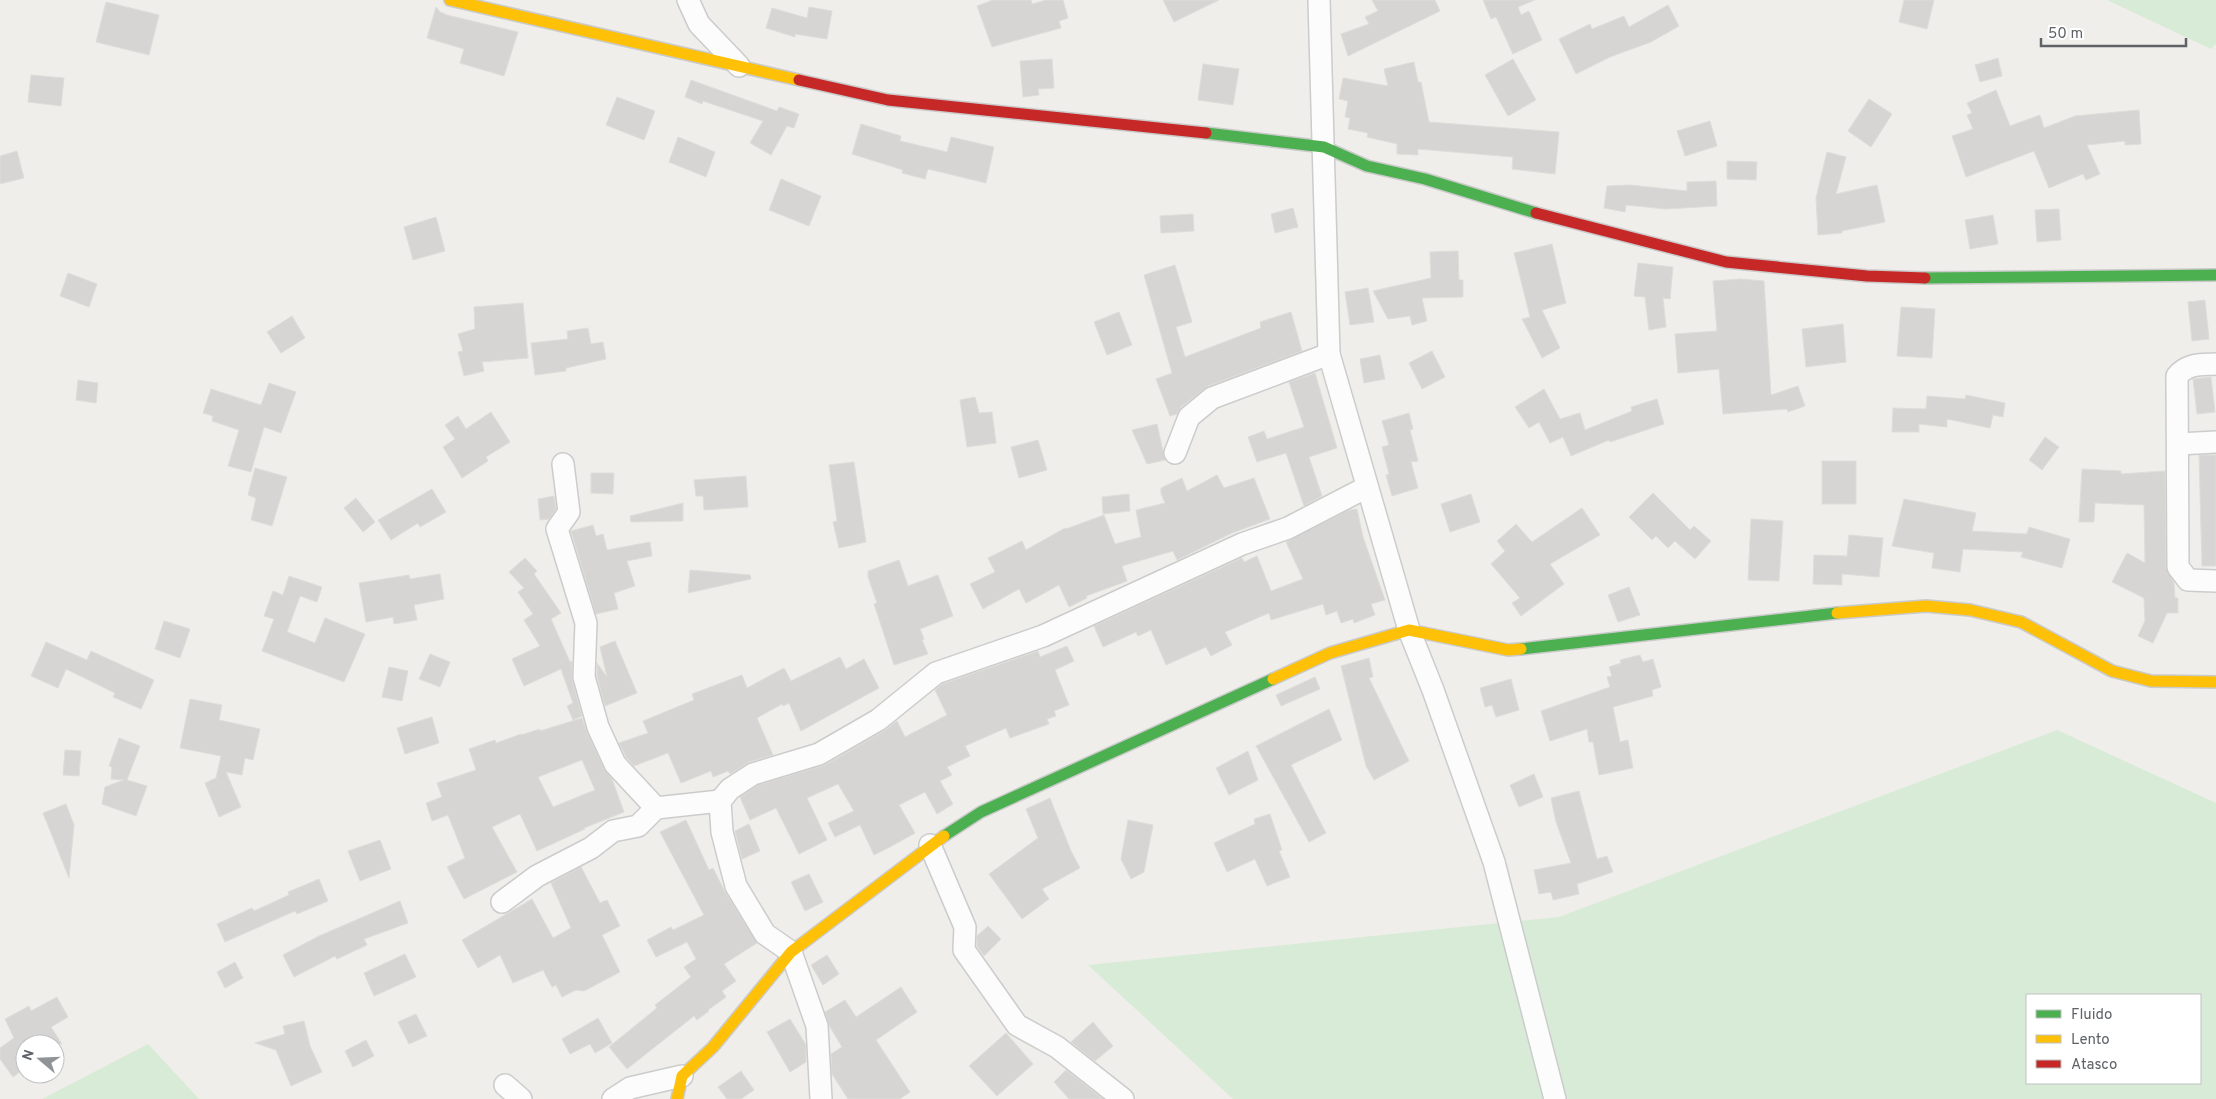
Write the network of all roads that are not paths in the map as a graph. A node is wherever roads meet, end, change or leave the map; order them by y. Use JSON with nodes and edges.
{"nodes":[{"id":1,"x":450,"y":0,"type":"edge"},
{"id":2,"x":688,"y":0,"type":"edge"},
{"id":3,"x":1319,"y":0,"type":"edge"},
{"id":4,"x":739,"y":66,"type":"junction"},
{"id":5,"x":1324,"y":147,"type":"junction"},
{"id":6,"x":2216,"y":275,"type":"edge"},
{"id":7,"x":1329,"y":354,"type":"junction"},
{"id":8,"x":2216,"y":364,"type":"edge"},
{"id":9,"x":2216,"y":442,"type":"edge"},
{"id":10,"x":2178,"y":444,"type":"junction"},
{"id":11,"x":1175,"y":453,"type":"dead end"},
{"id":12,"x":563,"y":464,"type":"dead end"},
{"id":13,"x":1366,"y":487,"type":"junction"},
{"id":14,"x":2216,"y":580,"type":"edge"},
{"id":15,"x":1409,"y":630,"type":"junction"},
{"id":16,"x":2216,"y":682,"type":"edge"},
{"id":17,"x":720,"y":801,"type":"junction"},
{"id":18,"x":656,"y":808,"type":"junction"},
{"id":19,"x":930,"y":844,"type":"junction"},
{"id":20,"x":502,"y":902,"type":"dead end"},
{"id":21,"x":791,"y":952,"type":"junction"},
{"id":22,"x":682,"y":1076,"type":"junction"},
{"id":23,"x":612,"y":1099,"type":"edge"},
{"id":24,"x":677,"y":1099,"type":"edge"},
{"id":25,"x":821,"y":1099,"type":"edge"},
{"id":26,"x":1123,"y":1099,"type":"edge"},
{"id":27,"x":1555,"y":1099,"type":"edge"}],
"edges":[{"from":1,"to":4,"type":"street"},
{"from":2,"to":4,"type":"street"},
{"from":3,"to":5,"type":"street"},
{"from":4,"to":5,"type":"street"},
{"from":5,"to":6,"type":"street"},
{"from":5,"to":7,"type":"street"},
{"from":7,"to":11,"type":"street"},
{"from":7,"to":13,"type":"street"},
{"from":8,"to":10,"type":"street"},
{"from":9,"to":10,"type":"street"},
{"from":10,"to":14,"type":"street"},
{"from":12,"to":18,"type":"street"},
{"from":13,"to":15,"type":"street"},
{"from":13,"to":17,"type":"street"},
{"from":15,"to":16,"type":"street"},
{"from":15,"to":19,"type":"street"},
{"from":15,"to":27,"type":"street"},
{"from":17,"to":18,"type":"street"},
{"from":17,"to":21,"type":"street"},
{"from":18,"to":20,"type":"street"},
{"from":19,"to":21,"type":"street"},
{"from":19,"to":26,"type":"street"},
{"from":21,"to":22,"type":"street"},
{"from":21,"to":25,"type":"street"},
{"from":22,"to":23,"type":"street"},
{"from":22,"to":24,"type":"street"}]}
